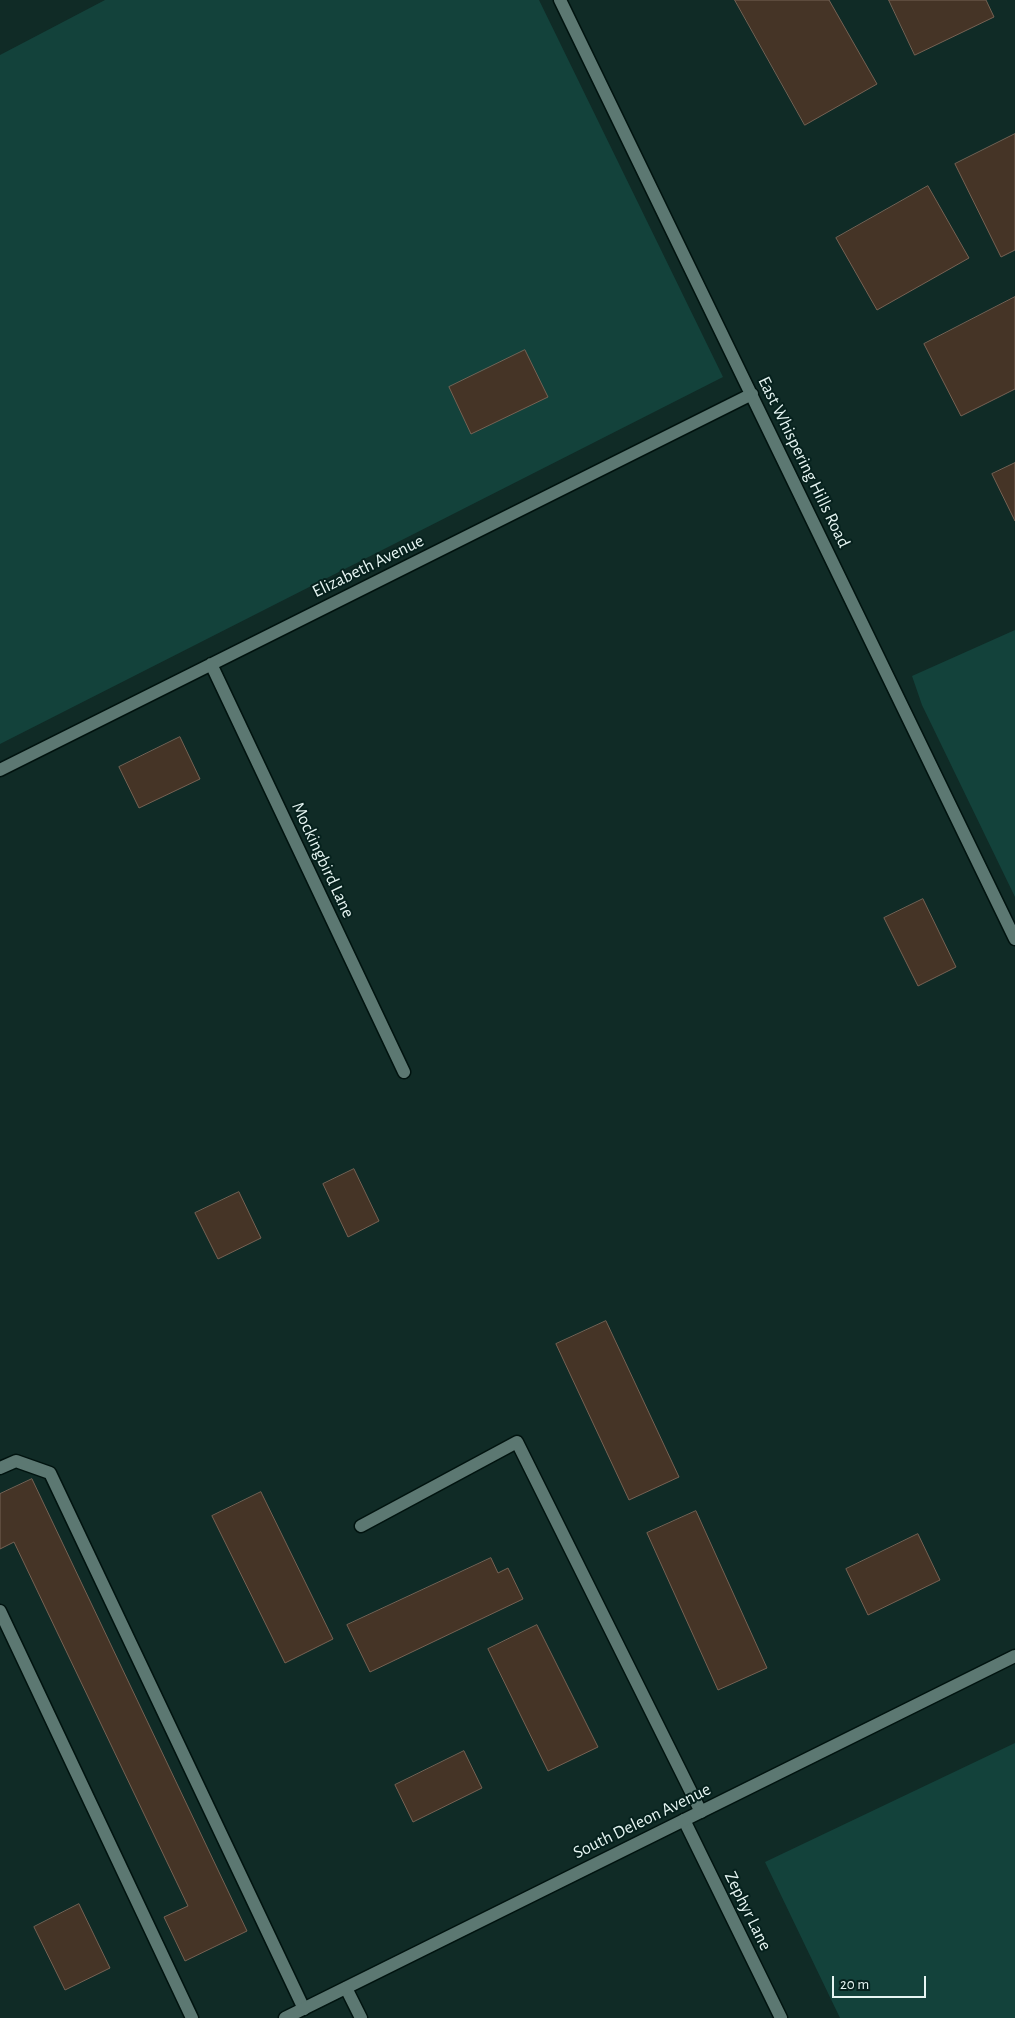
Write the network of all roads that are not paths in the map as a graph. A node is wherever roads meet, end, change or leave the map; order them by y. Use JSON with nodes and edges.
{"nodes":[{"id":1,"x":560,"y":0,"type":"edge"},
{"id":2,"x":752,"y":394,"type":"junction"},
{"id":3,"x":211,"y":664,"type":"junction"},
{"id":4,"x":0,"y":770,"type":"edge"},
{"id":5,"x":1015,"y":939,"type":"edge"},
{"id":6,"x":404,"y":1072,"type":"dead end"},
{"id":7,"x":0,"y":1468,"type":"edge"},
{"id":8,"x":361,"y":1526,"type":"dead end"},
{"id":9,"x":0,"y":1611,"type":"edge"},
{"id":10,"x":1015,"y":1656,"type":"edge"},
{"id":11,"x":701,"y":1812,"type":"junction"},
{"id":12,"x":684,"y":1820,"type":"junction"},
{"id":13,"x":346,"y":1988,"type":"junction"},
{"id":14,"x":304,"y":2009,"type":"junction"},
{"id":15,"x":192,"y":2018,"type":"edge"},
{"id":16,"x":285,"y":2018,"type":"edge"},
{"id":17,"x":361,"y":2018,"type":"edge"},
{"id":18,"x":781,"y":2018,"type":"edge"}],
"edges":[{"from":1,"to":2,"type":"street","name":"East Whispering Hills Road"},
{"from":2,"to":3,"type":"street","name":"Elizabeth Avenue"},
{"from":2,"to":5,"type":"street","name":"East Whispering Hills Road"},
{"from":3,"to":4,"type":"street","name":"Elizabeth Avenue"},
{"from":3,"to":6,"type":"street","name":"Mockingbird Lane"},
{"from":7,"to":14,"type":"street"},
{"from":8,"to":11,"type":"street"},
{"from":9,"to":15,"type":"street"},
{"from":10,"to":11,"type":"street","name":"South Deleon Avenue"},
{"from":11,"to":12,"type":"street","name":"South Deleon Avenue"},
{"from":12,"to":13,"type":"street","name":"South Deleon Avenue"},
{"from":12,"to":18,"type":"street","name":"Zephyr Lane"},
{"from":13,"to":14,"type":"street","name":"South Deleon Avenue"},
{"from":13,"to":17,"type":"street"},
{"from":14,"to":16,"type":"street","name":"South Deleon Avenue"}]}
